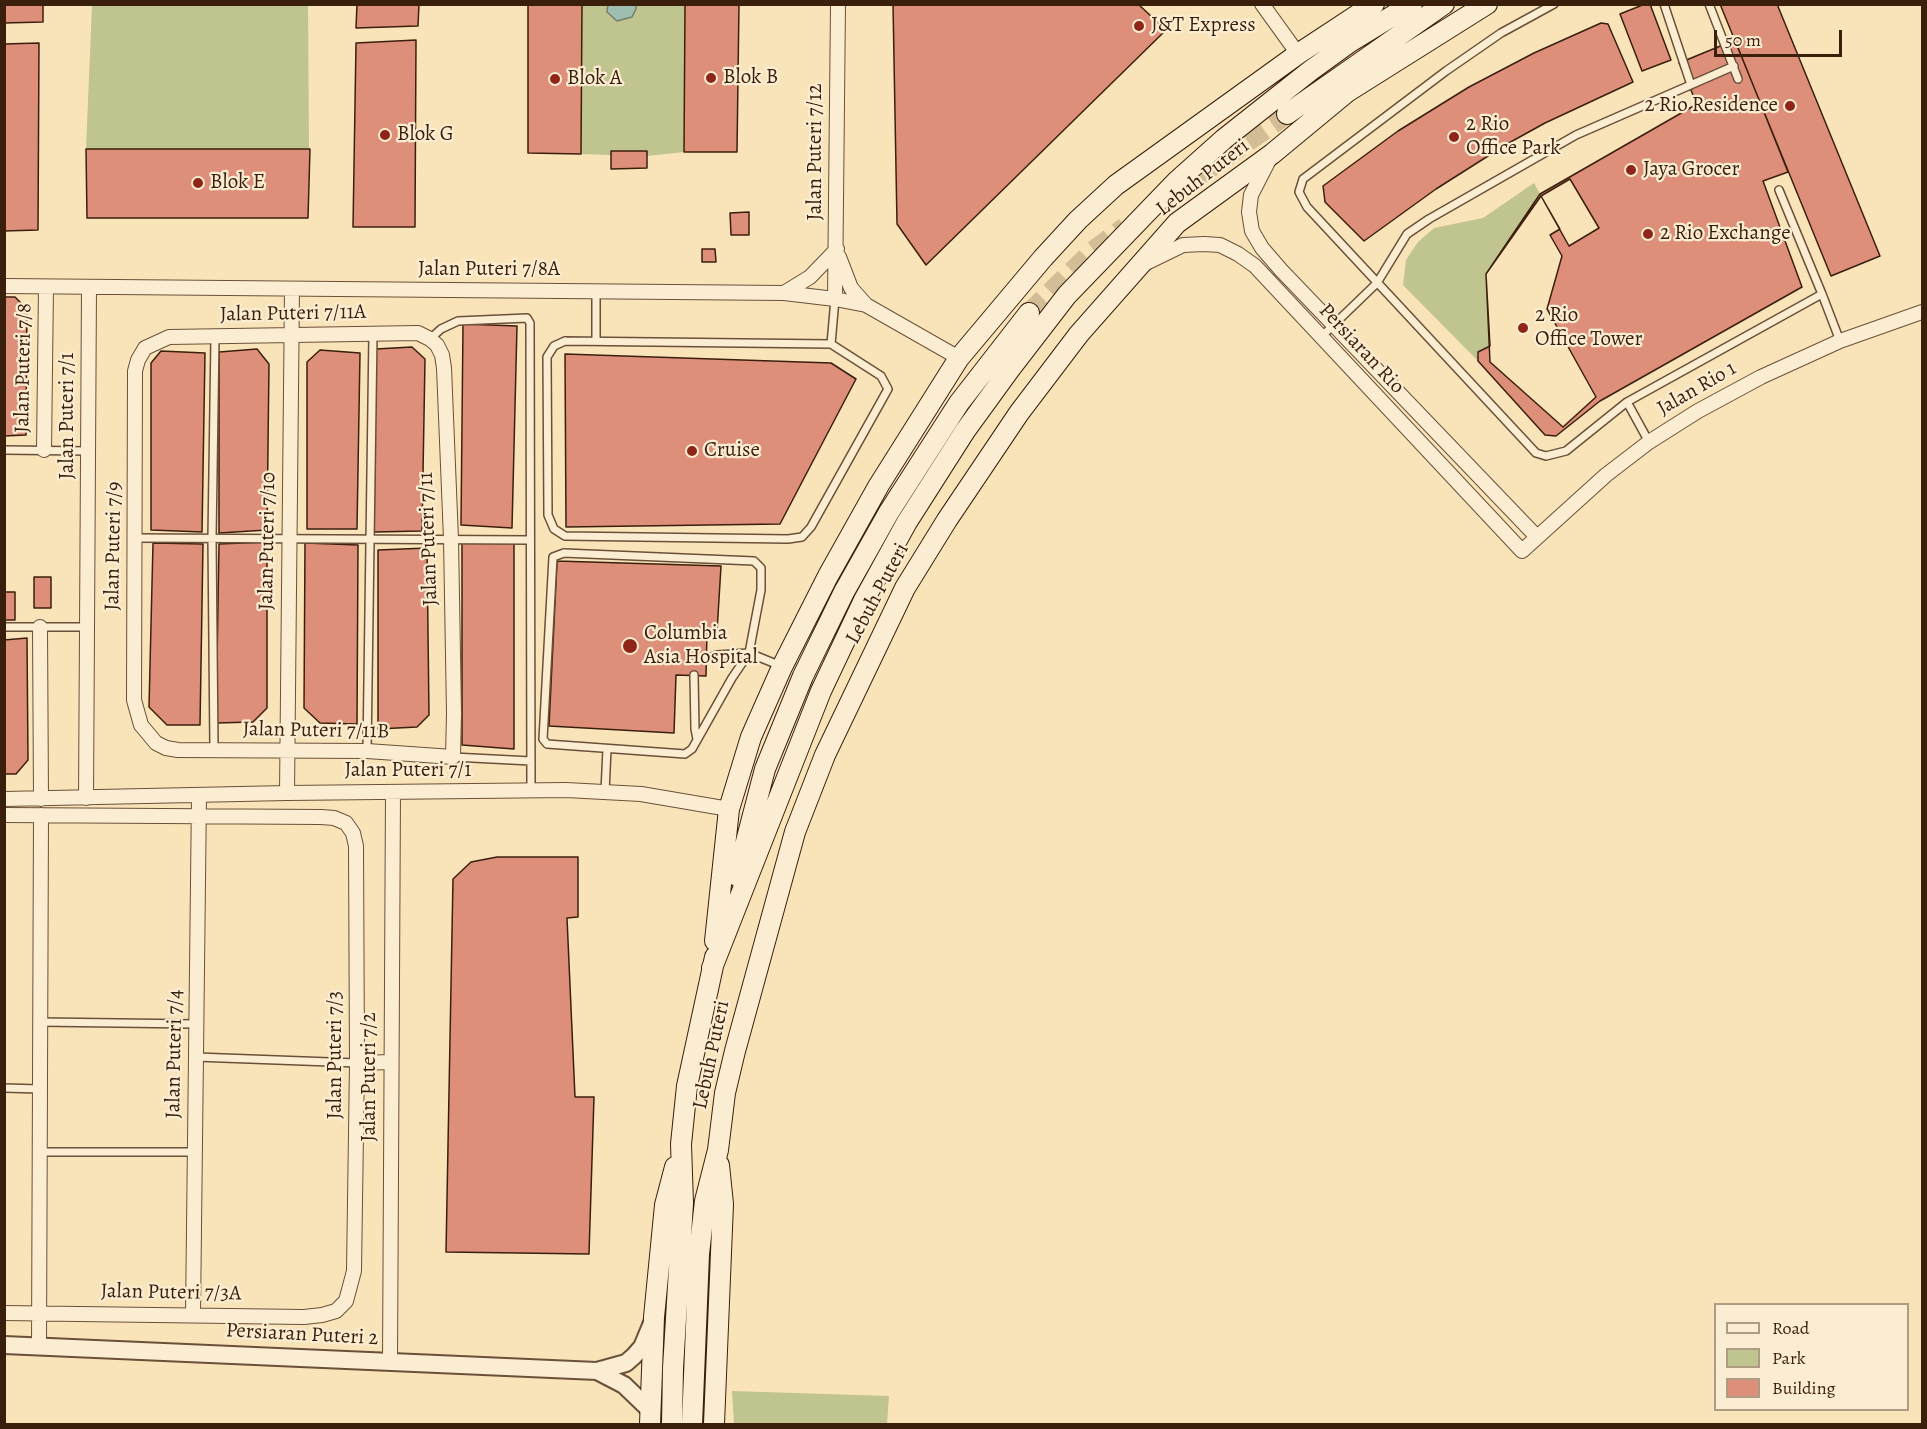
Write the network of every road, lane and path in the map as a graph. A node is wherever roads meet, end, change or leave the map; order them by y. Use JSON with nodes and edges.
{"nodes":[{"id":1,"x":838,"y":4,"type":"edge"},
{"id":2,"x":1262,"y":4,"type":"edge"},
{"id":3,"x":1374,"y":4,"type":"edge"},
{"id":4,"x":1392,"y":4,"type":"edge"},
{"id":5,"x":1412,"y":4,"type":"edge"},
{"id":6,"x":1444,"y":4,"type":"edge"},
{"id":7,"x":1487,"y":4,"type":"edge"},
{"id":8,"x":1554,"y":4,"type":"edge"},
{"id":9,"x":1664,"y":4,"type":"edge"},
{"id":10,"x":1709,"y":4,"type":"edge"},
{"id":11,"x":1298,"y":54,"type":"junction"},
{"id":12,"x":1734,"y":66,"type":"junction"},
{"id":13,"x":1310,"y":71,"type":"junction"},
{"id":14,"x":1738,"y":80,"type":"dead end"},
{"id":15,"x":1691,"y":85,"type":"junction"},
{"id":16,"x":1287,"y":114,"type":"tunnel mouth"},
{"id":17,"x":1272,"y":154,"type":"junction"},
{"id":18,"x":1779,"y":190,"type":"dead end"},
{"id":19,"x":837,"y":249,"type":"junction"},
{"id":20,"x":1141,"y":266,"type":"junction"},
{"id":21,"x":1377,"y":283,"type":"junction"},
{"id":22,"x":4,"y":286,"type":"edge"},
{"id":23,"x":46,"y":287,"type":"junction"},
{"id":24,"x":89,"y":287,"type":"junction"},
{"id":25,"x":292,"y":289,"type":"junction"},
{"id":26,"x":596,"y":292,"type":"junction"},
{"id":27,"x":784,"y":293,"type":"junction"},
{"id":28,"x":1822,"y":294,"type":"junction"},
{"id":29,"x":835,"y":299,"type":"junction"},
{"id":30,"x":866,"y":305,"type":"junction"},
{"id":31,"x":1923,"y":312,"type":"edge"},
{"id":32,"x":1029,"y":313,"type":"tunnel mouth"},
{"id":33,"x":1334,"y":325,"type":"junction"},
{"id":34,"x":373,"y":334,"type":"junction"},
{"id":35,"x":291,"y":336,"type":"junction"},
{"id":36,"x":424,"y":336,"type":"junction"},
{"id":37,"x":168,"y":337,"type":"joint"},
{"id":38,"x":215,"y":337,"type":"junction"},
{"id":39,"x":1321,"y":337,"type":"junction"},
{"id":40,"x":1840,"y":340,"type":"junction"},
{"id":41,"x":596,"y":341,"type":"junction"},
{"id":42,"x":831,"y":344,"type":"junction"},
{"id":43,"x":959,"y":358,"type":"junction"},
{"id":44,"x":1627,"y":402,"type":"junction"},
{"id":45,"x":1649,"y":442,"type":"junction"},
{"id":46,"x":4,"y":450,"type":"edge"},
{"id":47,"x":44,"y":450,"type":"junction"},
{"id":48,"x":88,"y":451,"type":"junction"},
{"id":49,"x":1537,"y":537,"type":"junction"},
{"id":50,"x":135,"y":538,"type":"junction"},
{"id":51,"x":212,"y":538,"type":"junction"},
{"id":52,"x":289,"y":539,"type":"junction"},
{"id":53,"x":370,"y":539,"type":"junction"},
{"id":54,"x":451,"y":539,"type":"junction"},
{"id":55,"x":530,"y":540,"type":"junction"},
{"id":56,"x":1522,"y":551,"type":"joint"},
{"id":57,"x":4,"y":627,"type":"edge"},
{"id":58,"x":40,"y":627,"type":"junction"},
{"id":59,"x":87,"y":627,"type":"junction"},
{"id":60,"x":749,"y":653,"type":"junction"},
{"id":61,"x":706,"y":659,"type":"dead end"},
{"id":62,"x":782,"y":667,"type":"junction"},
{"id":63,"x":694,"y":675,"type":"dead end"},
{"id":64,"x":697,"y":740,"type":"junction"},
{"id":65,"x":607,"y":749,"type":"junction"},
{"id":66,"x":177,"y":750,"type":"joint"},
{"id":67,"x":214,"y":750,"type":"junction"},
{"id":68,"x":288,"y":750,"type":"junction"},
{"id":69,"x":367,"y":752,"type":"junction"},
{"id":70,"x":453,"y":757,"type":"junction"},
{"id":71,"x":531,"y":761,"type":"junction"},
{"id":72,"x":531,"y":790,"type":"junction"},
{"id":73,"x":393,"y":792,"type":"junction"},
{"id":74,"x":605,"y":792,"type":"junction"},
{"id":75,"x":287,"y":793,"type":"junction"},
{"id":76,"x":199,"y":795,"type":"junction"},
{"id":77,"x":86,"y":798,"type":"junction"},
{"id":78,"x":4,"y":799,"type":"edge"},
{"id":79,"x":41,"y":799,"type":"junction"},
{"id":80,"x":729,"y":809,"type":"junction"},
{"id":81,"x":4,"y":815,"type":"edge"},
{"id":82,"x":41,"y":815,"type":"junction"},
{"id":83,"x":199,"y":817,"type":"junction"},
{"id":84,"x":712,"y":968,"type":"junction"},
{"id":85,"x":40,"y":1022,"type":"junction"},
{"id":86,"x":196,"y":1024,"type":"junction"},
{"id":87,"x":196,"y":1057,"type":"junction"},
{"id":88,"x":391,"y":1062,"type":"junction"},
{"id":89,"x":357,"y":1063,"type":"junction"},
{"id":90,"x":4,"y":1088,"type":"edge"},
{"id":91,"x":40,"y":1089,"type":"junction"},
{"id":92,"x":681,"y":1144,"type":"junction"},
{"id":93,"x":718,"y":1150,"type":"junction"},
{"id":94,"x":39,"y":1152,"type":"junction"},
{"id":95,"x":195,"y":1152,"type":"junction"},
{"id":96,"x":336,"y":1311,"type":"joint"},
{"id":97,"x":39,"y":1312,"type":"junction"},
{"id":98,"x":4,"y":1313,"type":"edge"},
{"id":99,"x":193,"y":1314,"type":"junction"},
{"id":100,"x":654,"y":1317,"type":"junction"},
{"id":101,"x":4,"y":1345,"type":"edge"},
{"id":102,"x":39,"y":1345,"type":"junction"},
{"id":103,"x":390,"y":1362,"type":"junction"},
{"id":104,"x":597,"y":1371,"type":"junction"},
{"id":105,"x":651,"y":1418,"type":"edge"},
{"id":106,"x":672,"y":1425,"type":"edge"},
{"id":107,"x":692,"y":1425,"type":"edge"},
{"id":108,"x":714,"y":1425,"type":"edge"}],
"edges":[{"from":1,"to":19,"type":"street","name":"Jalan Puteri 7/12"},
{"from":2,"to":11,"type":"street"},
{"from":3,"to":11,"type":"main road","name":"Lebuh Puteri"},
{"from":4,"to":13,"type":"main road"},
{"from":5,"to":13,"type":"main road"},
{"from":6,"to":16,"type":"main road"},
{"from":7,"to":17,"type":"main road","name":"Lebuh Puteri"},
{"from":8,"to":21,"type":"lane"},
{"from":9,"to":15,"type":"lane"},
{"from":10,"to":12,"type":"lane"},
{"from":11,"to":43,"type":"main road","name":"Lebuh Puteri"},
{"from":12,"to":14,"type":"lane"},
{"from":12,"to":15,"type":"lane"},
{"from":13,"to":84,"type":"main road"},
{"from":15,"to":21,"type":"lane"},
{"from":17,"to":20,"type":"main road","name":"Lebuh Puteri"},
{"from":17,"to":33,"type":"street","name":"Persiaran Rio"},
{"from":18,"to":28,"type":"lane"},
{"from":19,"to":27,"type":"street"},
{"from":19,"to":29,"type":"street","name":"Jalan Puteri 7/12"},
{"from":19,"to":30,"type":"street"},
{"from":20,"to":39,"type":"street","name":"Persiaran Rio"},
{"from":20,"to":93,"type":"main road","name":"Lebuh Puteri"},
{"from":21,"to":33,"type":"lane"},
{"from":21,"to":44,"type":"lane"},
{"from":22,"to":23,"type":"street","name":"Jalan Puteri 7/8A"},
{"from":23,"to":24,"type":"street","name":"Jalan Puteri 7/8A"},
{"from":23,"to":47,"type":"street","name":"Jalan Puteri 7/8"},
{"from":24,"to":25,"type":"street","name":"Jalan Puteri 7/8A"},
{"from":24,"to":48,"type":"street","name":"Jalan Puteri 7/1"},
{"from":25,"to":26,"type":"street","name":"Jalan Puteri 7/8A"},
{"from":25,"to":35,"type":"street","name":"Jalan Puteri 7/10"},
{"from":26,"to":27,"type":"street","name":"Jalan Puteri 7/8A"},
{"from":26,"to":41,"type":"lane"},
{"from":27,"to":29,"type":"street","name":"Jalan Puteri 7/8A"},
{"from":28,"to":40,"type":"lane"},
{"from":28,"to":44,"type":"lane"},
{"from":29,"to":30,"type":"street","name":"Jalan Puteri 7/8A"},
{"from":29,"to":42,"type":"lane"},
{"from":30,"to":43,"type":"street","name":"Jalan Puteri 7/8A"},
{"from":31,"to":40,"type":"street","name":"Jalan Rio 1"},
{"from":32,"to":84,"type":"main road"},
{"from":33,"to":39,"type":"lane"},
{"from":33,"to":49,"type":"street","name":"Persiaran Rio"},
{"from":34,"to":35,"type":"street","name":"Jalan Puteri 7/11A"},
{"from":34,"to":36,"type":"street","name":"Jalan Puteri 7/11A"},
{"from":34,"to":53,"type":"lane"},
{"from":35,"to":38,"type":"street","name":"Jalan Puteri 7/11A"},
{"from":35,"to":52,"type":"street","name":"Jalan Puteri 7/10"},
{"from":36,"to":54,"type":"street","name":"Jalan Puteri 7/11"},
{"from":36,"to":55,"type":"lane"},
{"from":37,"to":38,"type":"street","name":"Jalan Puteri 7/11A"},
{"from":37,"to":50,"type":"street","name":"Jalan Puteri 7/9"},
{"from":38,"to":51,"type":"lane"},
{"from":39,"to":56,"type":"street","name":"Persiaran Rio"},
{"from":40,"to":45,"type":"street","name":"Jalan Rio 1"},
{"from":41,"to":42,"type":"lane"},
{"from":41,"to":42,"type":"lane"},
{"from":43,"to":62,"type":"main road","name":"Lebuh Puteri"},
{"from":44,"to":45,"type":"lane"},
{"from":45,"to":49,"type":"street","name":"Jalan Rio 1"},
{"from":46,"to":47,"type":"lane"},
{"from":47,"to":48,"type":"lane"},
{"from":48,"to":59,"type":"street","name":"Jalan Puteri 7/1"},
{"from":49,"to":56,"type":"street","name":"Jalan Rio 1"},
{"from":50,"to":51,"type":"lane"},
{"from":50,"to":66,"type":"street","name":"Jalan Puteri 7/9"},
{"from":51,"to":52,"type":"lane"},
{"from":51,"to":67,"type":"lane"},
{"from":52,"to":53,"type":"lane"},
{"from":52,"to":68,"type":"street","name":"Jalan Puteri 7/10"},
{"from":53,"to":54,"type":"lane"},
{"from":53,"to":69,"type":"lane"},
{"from":54,"to":55,"type":"lane"},
{"from":54,"to":70,"type":"street","name":"Jalan Puteri 7/11"},
{"from":55,"to":71,"type":"lane"},
{"from":57,"to":58,"type":"lane"},
{"from":58,"to":59,"type":"lane"},
{"from":58,"to":79,"type":"street"},
{"from":59,"to":77,"type":"street","name":"Jalan Puteri 7/1"},
{"from":60,"to":61,"type":"lane"},
{"from":60,"to":62,"type":"lane"},
{"from":60,"to":64,"type":"lane"},
{"from":60,"to":65,"type":"lane"},
{"from":62,"to":80,"type":"main road","name":"Lebuh Puteri"},
{"from":63,"to":64,"type":"lane"},
{"from":64,"to":65,"type":"lane"},
{"from":65,"to":74,"type":"lane"},
{"from":66,"to":67,"type":"street","name":"Jalan Puteri 7/11B"},
{"from":67,"to":68,"type":"street","name":"Jalan Puteri 7/11B"},
{"from":68,"to":69,"type":"street","name":"Jalan Puteri 7/11B"},
{"from":68,"to":75,"type":"street","name":"Jalan Puteri 7/10"},
{"from":69,"to":70,"type":"street","name":"Jalan Puteri 7/11B"},
{"from":70,"to":71,"type":"lane"},
{"from":71,"to":72,"type":"lane"},
{"from":72,"to":73,"type":"street","name":"Jalan Puteri 7/1"},
{"from":72,"to":74,"type":"street","name":"Jalan Puteri 7/1"},
{"from":73,"to":75,"type":"street","name":"Jalan Puteri 7/1"},
{"from":73,"to":88,"type":"street","name":"Jalan Puteri 7/2"},
{"from":74,"to":80,"type":"street","name":"Jalan Puteri 7/1"},
{"from":75,"to":76,"type":"street","name":"Jalan Puteri 7/1"},
{"from":76,"to":77,"type":"street","name":"Jalan Puteri 7/1"},
{"from":76,"to":83,"type":"street","name":"Jalan Puteri 7/4"},
{"from":77,"to":79,"type":"street","name":"Jalan Puteri 7/1"},
{"from":78,"to":79,"type":"street","name":"Jalan Puteri 7/1"},
{"from":80,"to":84,"type":"main road","name":"Lebuh Puteri"},
{"from":81,"to":82,"type":"street"},
{"from":82,"to":83,"type":"street"},
{"from":82,"to":85,"type":"street"},
{"from":83,"to":86,"type":"street","name":"Jalan Puteri 7/4"},
{"from":83,"to":89,"type":"street","name":"Jalan Puteri 7/3"},
{"from":84,"to":92,"type":"main road","name":"Lebuh Puteri"},
{"from":85,"to":86,"type":"lane"},
{"from":85,"to":91,"type":"street"},
{"from":86,"to":87,"type":"street","name":"Jalan Puteri 7/4"},
{"from":87,"to":89,"type":"lane"},
{"from":87,"to":95,"type":"street","name":"Jalan Puteri 7/4"},
{"from":88,"to":89,"type":"street"},
{"from":88,"to":103,"type":"street","name":"Jalan Puteri 7/2"},
{"from":89,"to":96,"type":"street","name":"Jalan Puteri 7/3"},
{"from":90,"to":91,"type":"lane"},
{"from":91,"to":94,"type":"street"},
{"from":92,"to":100,"type":"main road"},
{"from":92,"to":106,"type":"main road","name":"Lebuh Puteri"},
{"from":93,"to":107,"type":"main road","name":"Lebuh Puteri"},
{"from":93,"to":108,"type":"main road"},
{"from":94,"to":95,"type":"lane"},
{"from":94,"to":97,"type":"street"},
{"from":95,"to":99,"type":"street","name":"Jalan Puteri 7/4"},
{"from":96,"to":99,"type":"street","name":"Jalan Puteri 7/3A"},
{"from":97,"to":98,"type":"street","name":"Jalan Puteri 7/3A"},
{"from":97,"to":99,"type":"street","name":"Jalan Puteri 7/3A"},
{"from":97,"to":102,"type":"street"},
{"from":100,"to":104,"type":"street","name":"Persiaran Puteri 2"},
{"from":100,"to":105,"type":"main road"},
{"from":101,"to":102,"type":"street","name":"Persiaran Puteri 2"},
{"from":102,"to":103,"type":"street","name":"Persiaran Puteri 2"},
{"from":103,"to":104,"type":"street","name":"Persiaran Puteri 2"},
{"from":104,"to":105,"type":"street","name":"Persiaran Puteri 2"}]}
